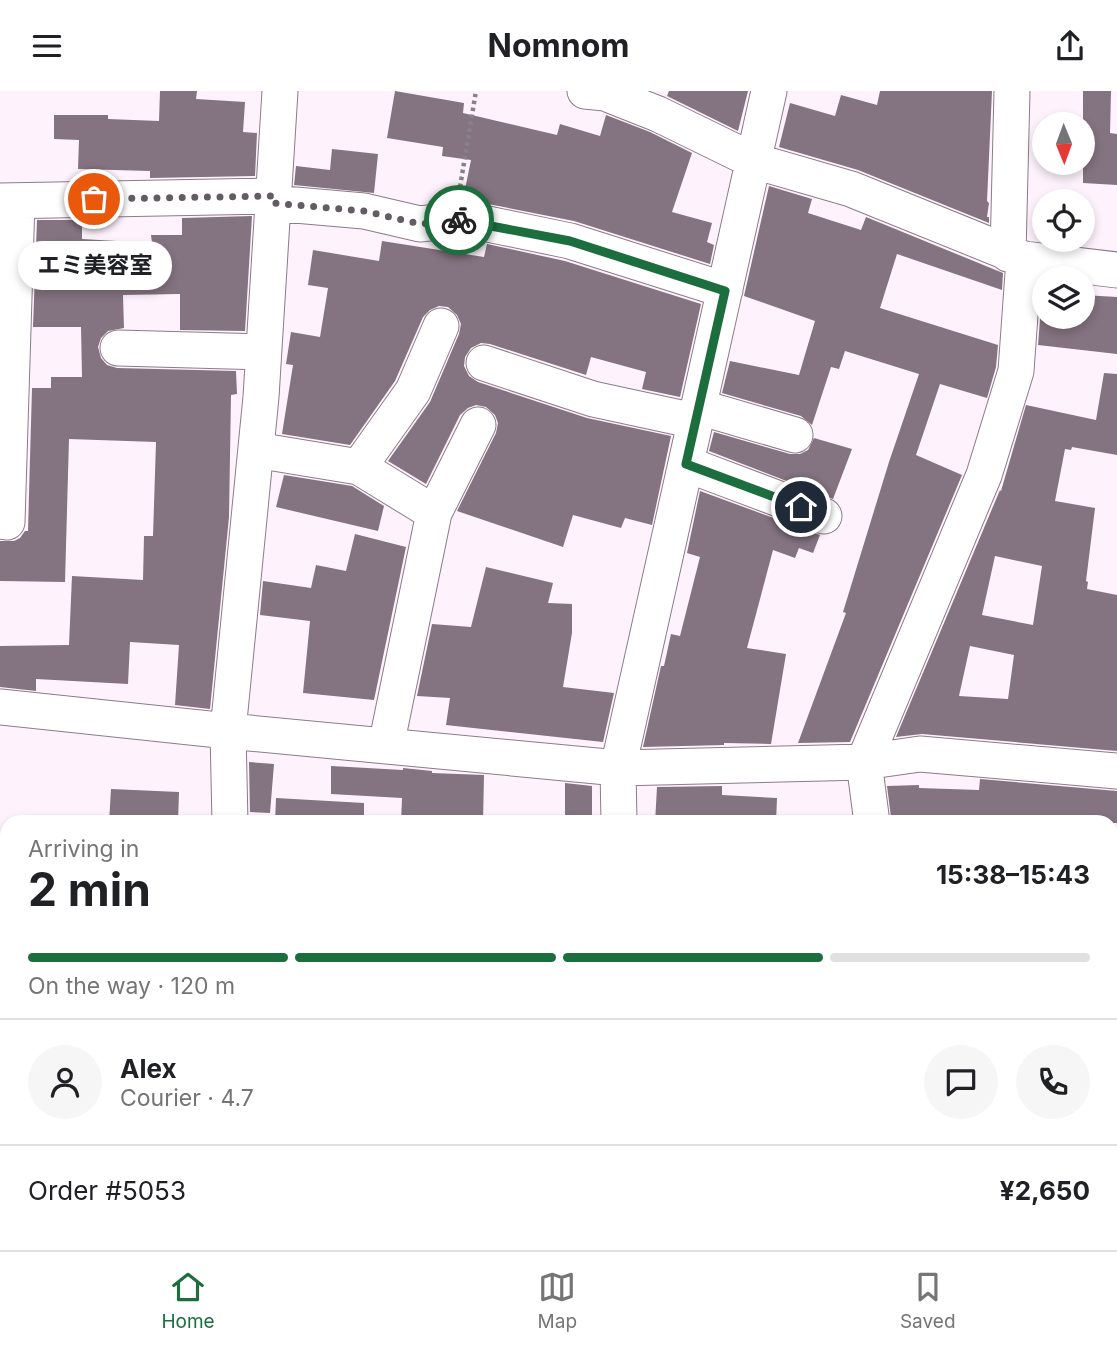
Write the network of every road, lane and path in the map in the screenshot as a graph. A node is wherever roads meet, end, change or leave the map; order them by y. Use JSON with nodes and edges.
{"nodes":[{"id":1,"x":280,"y":91,"type":"edge"},
{"id":2,"x":477,"y":91,"type":"edge"},
{"id":3,"x":585,"y":91,"type":"edge"},
{"id":4,"x":769,"y":91,"type":"edge"},
{"id":5,"x":1012,"y":91,"type":"edge"},
{"id":6,"x":754,"y":161,"type":"junction"},
{"id":7,"x":272,"y":199,"type":"junction"},
{"id":8,"x":9,"y":201,"type":"edge"},
{"id":9,"x":459,"y":220,"type":"junction"},
{"id":10,"x":1016,"y":256,"type":"junction"},
{"id":11,"x":1117,"y":270,"type":"edge"},
{"id":12,"x":725,"y":291,"type":"junction"},
{"id":13,"x":442,"y":326,"type":"dead end"},
{"id":14,"x":118,"y":348,"type":"dead end"},
{"id":15,"x":263,"y":352,"type":"junction"},
{"id":16,"x":484,"y":363,"type":"dead end"},
{"id":17,"x":697,"y":414,"type":"junction"},
{"id":18,"x":478,"y":425,"type":"dead end"},
{"id":19,"x":795,"y":435,"type":"dead end"},
{"id":20,"x":256,"y":450,"type":"junction"},
{"id":21,"x":686,"y":464,"type":"junction"},
{"id":22,"x":359,"y":467,"type":"junction"},
{"id":23,"x":434,"y":513,"type":"junction"},
{"id":24,"x":824,"y":516,"type":"dead end"},
{"id":25,"x":0,"y":521,"type":"edge"},
{"id":26,"x":0,"y":707,"type":"edge"},
{"id":27,"x":228,"y":731,"type":"junction"},
{"id":28,"x":386,"y":746,"type":"junction"},
{"id":29,"x":864,"y":762,"type":"junction"},
{"id":30,"x":618,"y":768,"type":"junction"},
{"id":31,"x":1117,"y":771,"type":"edge"},
{"id":32,"x":230,"y":815,"type":"edge"},
{"id":33,"x":620,"y":815,"type":"edge"},
{"id":34,"x":871,"y":815,"type":"edge"}],
"edges":[{"from":1,"to":7,"type":"street"},
{"from":2,"to":9,"type":"path"},
{"from":3,"to":6,"type":"street"},
{"from":4,"to":6,"type":"street"},
{"from":5,"to":10,"type":"street"},
{"from":6,"to":10,"type":"street"},
{"from":6,"to":12,"type":"street"},
{"from":7,"to":8,"type":"street"},
{"from":7,"to":9,"type":"street"},
{"from":7,"to":15,"type":"street"},
{"from":8,"to":25,"type":"street"},
{"from":9,"to":12,"type":"street"},
{"from":10,"to":11,"type":"street"},
{"from":10,"to":29,"type":"street"},
{"from":12,"to":17,"type":"street"},
{"from":13,"to":22,"type":"street"},
{"from":14,"to":15,"type":"street"},
{"from":15,"to":20,"type":"street"},
{"from":16,"to":17,"type":"street"},
{"from":17,"to":19,"type":"street"},
{"from":17,"to":21,"type":"street"},
{"from":18,"to":23,"type":"street"},
{"from":20,"to":22,"type":"street"},
{"from":20,"to":27,"type":"street"},
{"from":21,"to":24,"type":"street"},
{"from":21,"to":30,"type":"street"},
{"from":22,"to":23,"type":"street"},
{"from":23,"to":28,"type":"street"},
{"from":26,"to":27,"type":"street"},
{"from":27,"to":28,"type":"street"},
{"from":27,"to":32,"type":"street"},
{"from":28,"to":30,"type":"street"},
{"from":29,"to":30,"type":"street"},
{"from":29,"to":31,"type":"street"},
{"from":29,"to":34,"type":"street"},
{"from":30,"to":33,"type":"street"}]}
